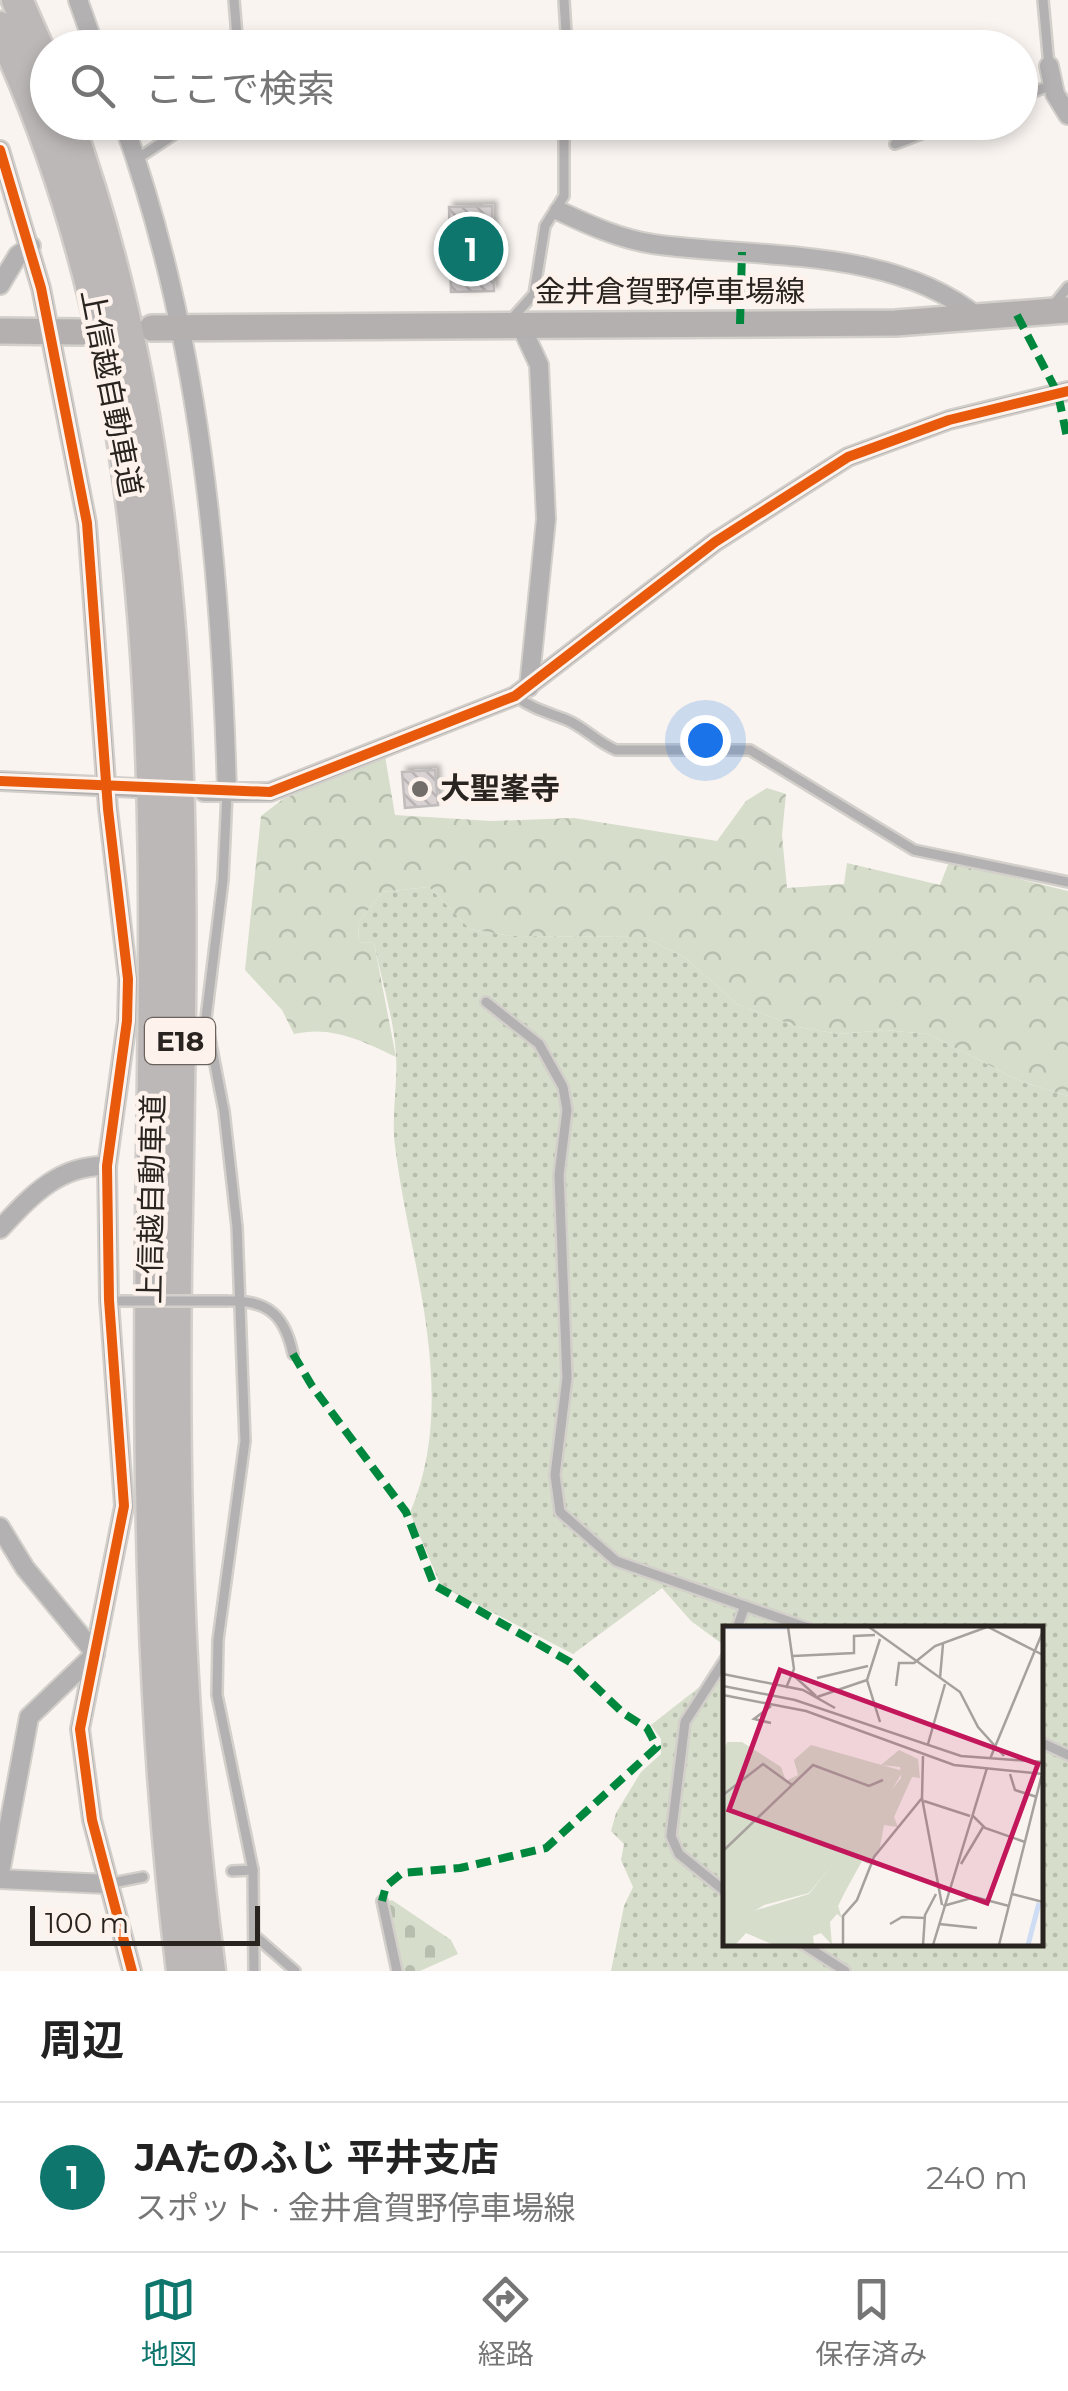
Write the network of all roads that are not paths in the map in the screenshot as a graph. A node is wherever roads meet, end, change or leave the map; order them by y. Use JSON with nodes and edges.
{"nodes":[{"id":1,"x":17,"y":0,"type":"edge"},
{"id":2,"x":78,"y":0,"type":"edge"},
{"id":3,"x":234,"y":0,"type":"edge"},
{"id":4,"x":564,"y":0,"type":"edge"},
{"id":5,"x":1043,"y":0,"type":"edge"},
{"id":6,"x":0,"y":28,"type":"edge"},
{"id":7,"x":30,"y":30,"type":"edge"},
{"id":8,"x":89,"y":30,"type":"edge"},
{"id":9,"x":236,"y":30,"type":"edge"},
{"id":10,"x":566,"y":30,"type":"edge"},
{"id":11,"x":1049,"y":66,"type":"joint"},
{"id":12,"x":1052,"y":85,"type":"junction"},
{"id":13,"x":1038,"y":90,"type":"edge"},
{"id":14,"x":30,"y":104,"type":"edge"},
{"id":15,"x":1068,"y":114,"type":"edge"},
{"id":16,"x":44,"y":140,"type":"edge"},
{"id":17,"x":74,"y":140,"type":"edge"},
{"id":18,"x":129,"y":140,"type":"edge"},
{"id":19,"x":166,"y":140,"type":"edge"},
{"id":20,"x":564,"y":140,"type":"edge"},
{"id":21,"x":905,"y":140,"type":"edge"},
{"id":22,"x":894,"y":144,"type":"dead end"},
{"id":23,"x":0,"y":150,"type":"edge"},
{"id":24,"x":136,"y":160,"type":"junction"},
{"id":25,"x":559,"y":211,"type":"junction"},
{"id":26,"x":31,"y":246,"type":"junction"},
{"id":27,"x":0,"y":285,"type":"edge"},
{"id":28,"x":1068,"y":288,"type":"edge"},
{"id":29,"x":1058,"y":311,"type":"edge"},
{"id":30,"x":978,"y":318,"type":"junction"},
{"id":31,"x":514,"y":326,"type":"junction"},
{"id":32,"x":152,"y":328,"type":"dead end"},
{"id":33,"x":179,"y":328,"type":"junction"},
{"id":34,"x":0,"y":330,"type":"edge"},
{"id":35,"x":49,"y":331,"type":"junction"},
{"id":36,"x":82,"y":332,"type":"dead end"},
{"id":37,"x":1068,"y":390,"type":"edge"},
{"id":38,"x":522,"y":691,"type":"junction"},
{"id":39,"x":0,"y":781,"type":"edge"},
{"id":40,"x":107,"y":786,"type":"junction"},
{"id":41,"x":136,"y":788,"type":"dead end"},
{"id":42,"x":204,"y":792,"type":"dead end"},
{"id":43,"x":227,"y":793,"type":"junction"},
{"id":44,"x":1068,"y":882,"type":"edge"},
{"id":45,"x":486,"y":1002,"type":"dead end"},
{"id":46,"x":107,"y":1166,"type":"junction"},
{"id":47,"x":0,"y":1229,"type":"edge"},
{"id":48,"x":114,"y":1301,"type":"junction"},
{"id":49,"x":234,"y":1301,"type":"junction"},
{"id":50,"x":293,"y":1354,"type":"dead end"},
{"id":51,"x":0,"y":1527,"type":"edge"},
{"id":52,"x":746,"y":1606,"type":"junction"},
{"id":53,"x":738,"y":1626,"type":"edge"},
{"id":54,"x":802,"y":1626,"type":"edge"},
{"id":55,"x":95,"y":1653,"type":"junction"},
{"id":56,"x":723,"y":1663,"type":"edge"},
{"id":57,"x":1043,"y":1743,"type":"edge"},
{"id":58,"x":1068,"y":1755,"type":"edge"},
{"id":59,"x":254,"y":1870,"type":"junction"},
{"id":60,"x":232,"y":1871,"type":"dead end"},
{"id":61,"x":0,"y":1876,"type":"edge"},
{"id":62,"x":143,"y":1877,"type":"dead end"},
{"id":63,"x":108,"y":1884,"type":"junction"},
{"id":64,"x":723,"y":1890,"type":"edge"},
{"id":65,"x":382,"y":1901,"type":"dead end"},
{"id":66,"x":255,"y":1936,"type":"junction"},
{"id":67,"x":806,"y":1946,"type":"edge"},
{"id":68,"x":132,"y":1971,"type":"edge"},
{"id":69,"x":182,"y":1971,"type":"edge"},
{"id":70,"x":210,"y":1971,"type":"edge"},
{"id":71,"x":254,"y":1971,"type":"edge"},
{"id":72,"x":296,"y":1971,"type":"edge"},
{"id":73,"x":397,"y":1971,"type":"edge"},
{"id":74,"x":844,"y":1971,"type":"edge"}],
"edges":[{"from":1,"to":7,"type":"highway"},
{"from":2,"to":8,"type":"street"},
{"from":3,"to":9,"type":"lane"},
{"from":4,"to":10,"type":"lane"},
{"from":5,"to":11,"type":"lane"},
{"from":6,"to":14,"type":"highway","name":"上信越自動車道","number":"E18"},
{"from":11,"to":12,"type":"street"},
{"from":12,"to":13,"type":"lane"},
{"from":12,"to":15,"type":"street"},
{"from":16,"to":69,"type":"highway","name":"上信越自動車道","number":"E18"},
{"from":17,"to":70,"type":"highway","name":"上信越自動車道","number":"E18"},
{"from":18,"to":24,"type":"street"},
{"from":19,"to":24,"type":"lane"},
{"from":20,"to":25,"type":"lane"},
{"from":21,"to":22,"type":"lane"},
{"from":23,"to":26,"type":"street"},
{"from":24,"to":33,"type":"street"},
{"from":25,"to":30,"type":"street"},
{"from":25,"to":31,"type":"lane"},
{"from":26,"to":27,"type":"street"},
{"from":26,"to":35,"type":"street"},
{"from":28,"to":29,"type":"lane"},
{"from":29,"to":30,"type":"main road","name":"金井倉賀野停車場線"},
{"from":30,"to":31,"type":"main road","name":"金井倉賀野停車場線"},
{"from":31,"to":33,"type":"main road","name":"金井倉賀野停車場線"},
{"from":31,"to":38,"type":"street"},
{"from":32,"to":33,"type":"main road","name":"金井倉賀野停車場線"},
{"from":33,"to":43,"type":"street"},
{"from":34,"to":35,"type":"main road"},
{"from":35,"to":36,"type":"main road"},
{"from":35,"to":40,"type":"street"},
{"from":37,"to":38,"type":"street"},
{"from":38,"to":43,"type":"street"},
{"from":38,"to":44,"type":"lane"},
{"from":39,"to":40,"type":"street"},
{"from":40,"to":41,"type":"street"},
{"from":40,"to":46,"type":"street"},
{"from":42,"to":43,"type":"street"},
{"from":43,"to":49,"type":"lane"},
{"from":45,"to":52,"type":"lane"},
{"from":46,"to":47,"type":"street"},
{"from":46,"to":48,"type":"street"},
{"from":48,"to":49,"type":"lane","bridge":true},
{"from":48,"to":55,"type":"street"},
{"from":49,"to":50,"type":"lane"},
{"from":49,"to":59,"type":"lane"},
{"from":51,"to":55,"type":"street"},
{"from":52,"to":53,"type":"lane"},
{"from":52,"to":54,"type":"lane"},
{"from":55,"to":61,"type":"street"},
{"from":55,"to":63,"type":"street"},
{"from":56,"to":64,"type":"lane"},
{"from":57,"to":58,"type":"lane"},
{"from":59,"to":60,"type":"lane"},
{"from":59,"to":66,"type":"lane"},
{"from":61,"to":63,"type":"street"},
{"from":62,"to":63,"type":"lane"},
{"from":63,"to":68,"type":"street"},
{"from":65,"to":73,"type":"lane"},
{"from":66,"to":71,"type":"lane"},
{"from":66,"to":72,"type":"lane"},
{"from":67,"to":74,"type":"lane"}]}
